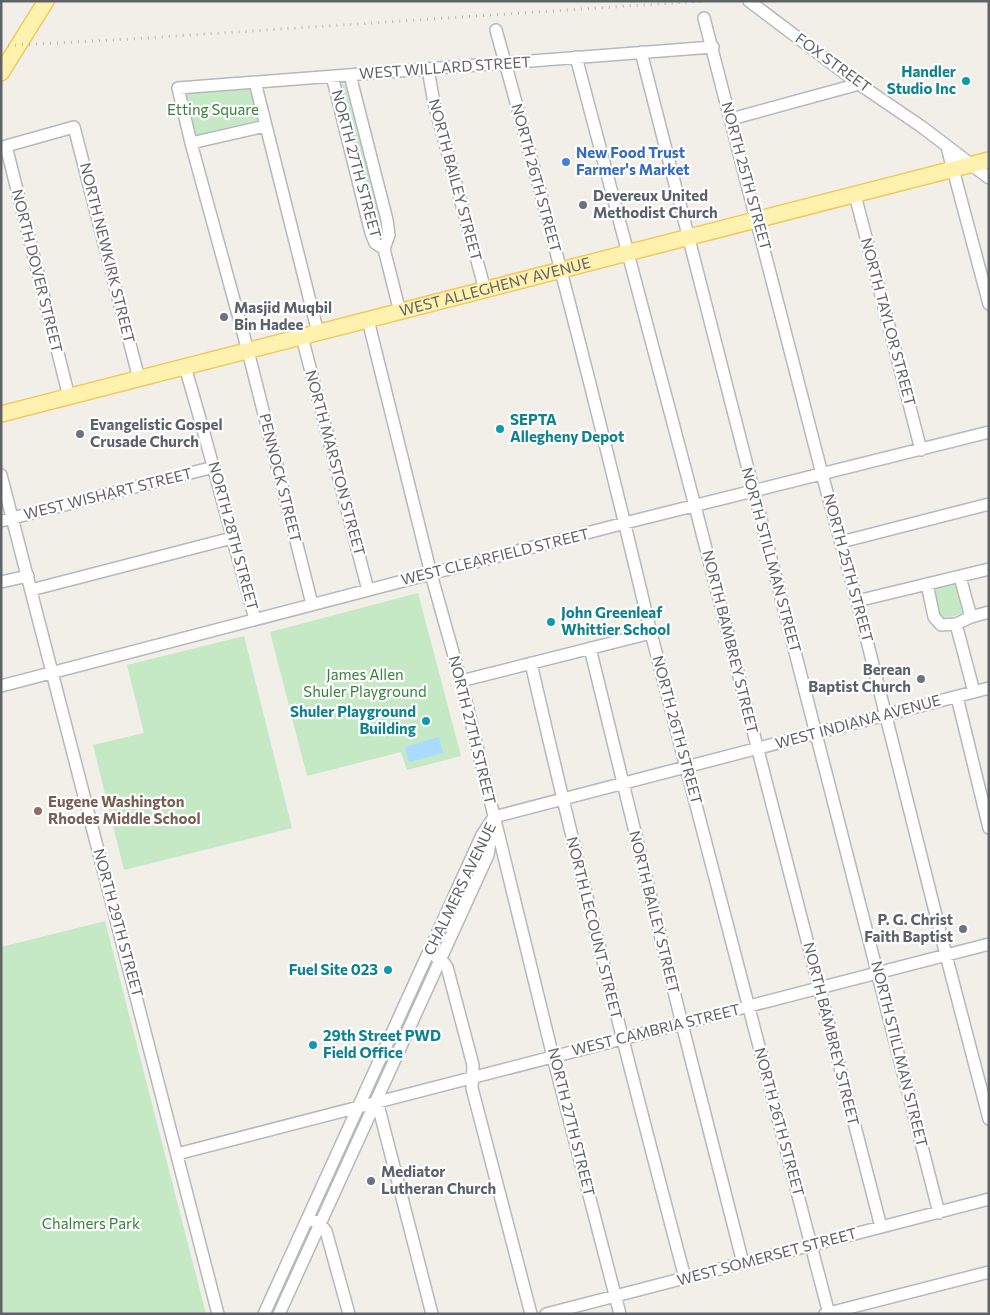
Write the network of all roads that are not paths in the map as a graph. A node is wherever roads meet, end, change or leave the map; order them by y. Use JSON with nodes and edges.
{"nodes":[{"id":1,"x":46,"y":1,"type":"edge"},
{"id":2,"x":749,"y":1,"type":"edge"},
{"id":3,"x":704,"y":18,"type":"dead end"},
{"id":4,"x":496,"y":30,"type":"dead end"},
{"id":5,"x":713,"y":47,"type":"junction"},
{"id":6,"x":641,"y":52,"type":"junction"},
{"id":7,"x":576,"y":57,"type":"junction"},
{"id":8,"x":505,"y":63,"type":"junction"},
{"id":9,"x":428,"y":69,"type":"junction"},
{"id":10,"x":1,"y":73,"type":"edge"},
{"id":11,"x":350,"y":75,"type":"junction"},
{"id":12,"x":332,"y":76,"type":"junction"},
{"id":13,"x":254,"y":82,"type":"junction"},
{"id":14,"x":859,"y":84,"type":"junction"},
{"id":15,"x":731,"y":119,"type":"junction"},
{"id":16,"x":265,"y":126,"type":"junction"},
{"id":17,"x":74,"y":127,"type":"joint"},
{"id":18,"x":191,"y":143,"type":"junction"},
{"id":19,"x":947,"y":147,"type":"junction"},
{"id":20,"x":989,"y":160,"type":"edge"},
{"id":21,"x":972,"y":165,"type":"junction"},
{"id":22,"x":954,"y":170,"type":"junction"},
{"id":23,"x":989,"y":178,"type":"edge"},
{"id":24,"x":854,"y":195,"type":"junction"},
{"id":25,"x":758,"y":220,"type":"junction"},
{"id":26,"x":688,"y":237,"type":"junction"},
{"id":27,"x":384,"y":249,"type":"junction"},
{"id":28,"x":628,"y":253,"type":"junction"},
{"id":29,"x":560,"y":270,"type":"junction"},
{"id":30,"x":485,"y":290,"type":"junction"},
{"id":31,"x":989,"y":304,"type":"edge"},
{"id":32,"x":400,"y":312,"type":"junction"},
{"id":33,"x":368,"y":320,"type":"junction"},
{"id":34,"x":318,"y":333,"type":"junction"},
{"id":35,"x":302,"y":337,"type":"junction"},
{"id":36,"x":248,"y":351,"type":"junction"},
{"id":37,"x":185,"y":367,"type":"junction"},
{"id":38,"x":139,"y":379,"type":"junction"},
{"id":39,"x":69,"y":397,"type":"junction"},
{"id":40,"x":1,"y":414,"type":"edge"},
{"id":41,"x":989,"y":432,"type":"edge"},
{"id":42,"x":921,"y":450,"type":"junction"},
{"id":43,"x":214,"y":467,"type":"junction"},
{"id":44,"x":822,"y":474,"type":"junction"},
{"id":45,"x":1,"y":475,"type":"edge"},
{"id":46,"x":753,"y":492,"type":"junction"},
{"id":47,"x":989,"y":504,"type":"edge"},
{"id":48,"x":695,"y":506,"type":"junction"},
{"id":49,"x":7,"y":520,"type":"edge"},
{"id":50,"x":625,"y":523,"type":"junction"},
{"id":51,"x":232,"y":538,"type":"junction"},
{"id":52,"x":841,"y":542,"type":"junction"},
{"id":53,"x":989,"y":569,"type":"edge"},
{"id":54,"x":431,"y":574,"type":"junction"},
{"id":55,"x":28,"y":576,"type":"junction"},
{"id":56,"x":960,"y":576,"type":"junction"},
{"id":57,"x":1,"y":582,"type":"edge"},
{"id":58,"x":927,"y":584,"type":"junction"},
{"id":59,"x":31,"y":590,"type":"junction"},
{"id":60,"x":368,"y":590,"type":"junction"},
{"id":61,"x":857,"y":601,"type":"junction"},
{"id":62,"x":312,"y":604,"type":"junction"},
{"id":63,"x":989,"y":612,"type":"edge"},
{"id":64,"x":971,"y":617,"type":"junction"},
{"id":65,"x":255,"y":619,"type":"junction"},
{"id":66,"x":956,"y":624,"type":"junction"},
{"id":67,"x":652,"y":633,"type":"junction"},
{"id":68,"x":590,"y":648,"type":"junction"},
{"id":69,"x":531,"y":663,"type":"junction"},
{"id":70,"x":53,"y":673,"type":"junction"},
{"id":71,"x":461,"y":681,"type":"junction"},
{"id":72,"x":1,"y":686,"type":"edge"},
{"id":73,"x":989,"y":688,"type":"edge"},
{"id":74,"x":974,"y":692,"type":"junction"},
{"id":75,"x":957,"y":697,"type":"junction"},
{"id":76,"x":886,"y":715,"type":"junction"},
{"id":77,"x":816,"y":733,"type":"junction"},
{"id":78,"x":757,"y":748,"type":"junction"},
{"id":79,"x":687,"y":766,"type":"junction"},
{"id":80,"x":622,"y":783,"type":"junction"},
{"id":81,"x":562,"y":799,"type":"junction"},
{"id":82,"x":494,"y":816,"type":"junction"},
{"id":83,"x":989,"y":828,"type":"edge"},
{"id":84,"x":989,"y":944,"type":"edge"},
{"id":85,"x":428,"y":954,"type":"junction"},
{"id":86,"x":946,"y":955,"type":"junction"},
{"id":87,"x":441,"y":959,"type":"junction"},
{"id":88,"x":878,"y":973,"type":"junction"},
{"id":89,"x":819,"y":988,"type":"junction"},
{"id":90,"x":749,"y":1006,"type":"junction"},
{"id":91,"x":682,"y":1024,"type":"junction"},
{"id":92,"x":622,"y":1039,"type":"junction"},
{"id":93,"x":554,"y":1056,"type":"junction"},
{"id":94,"x":474,"y":1077,"type":"junction"},
{"id":95,"x":377,"y":1101,"type":"junction"},
{"id":96,"x":359,"y":1106,"type":"junction"},
{"id":97,"x":989,"y":1119,"type":"edge"},
{"id":98,"x":177,"y":1154,"type":"junction"},
{"id":99,"x":989,"y":1199,"type":"edge"},
{"id":100,"x":939,"y":1212,"type":"junction"},
{"id":101,"x":308,"y":1218,"type":"junction"},
{"id":102,"x":320,"y":1224,"type":"junction"},
{"id":103,"x":880,"y":1227,"type":"junction"},
{"id":104,"x":811,"y":1246,"type":"junction"},
{"id":105,"x":743,"y":1262,"type":"junction"},
{"id":106,"x":989,"y":1272,"type":"edge"},
{"id":107,"x":685,"y":1278,"type":"junction"},
{"id":108,"x":615,"y":1296,"type":"junction"},
{"id":109,"x":828,"y":1313,"type":"edge"},
{"id":110,"x":218,"y":1314,"type":"edge"},
{"id":111,"x":264,"y":1314,"type":"edge"},
{"id":112,"x":279,"y":1314,"type":"edge"},
{"id":113,"x":349,"y":1314,"type":"edge"},
{"id":114,"x":432,"y":1314,"type":"edge"},
{"id":115,"x":531,"y":1314,"type":"edge"},
{"id":116,"x":546,"y":1314,"type":"edge"},
{"id":117,"x":620,"y":1314,"type":"edge"}],
"edges":[{"from":1,"to":10,"type":"main road"},
{"from":2,"to":14,"type":"street","name":"FOX STREET"},
{"from":3,"to":5,"type":"street","name":"NORTH 25TH STREET"},
{"from":4,"to":8,"type":"street","name":"NORTH 26TH STREET"},
{"from":5,"to":6,"type":"street","name":"WEST WILLARD STREET"},
{"from":5,"to":15,"type":"street","name":"NORTH 25TH STREET"},
{"from":6,"to":7,"type":"street","name":"WEST WILLARD STREET"},
{"from":6,"to":26,"type":"street","name":"NORTH STILLMAN STREET"},
{"from":7,"to":8,"type":"street","name":"WEST WILLARD STREET"},
{"from":7,"to":28,"type":"street","name":"NORTH BAMBREY STREET"},
{"from":8,"to":9,"type":"street","name":"WEST WILLARD STREET"},
{"from":8,"to":29,"type":"street","name":"NORTH 26TH STREET"},
{"from":9,"to":11,"type":"street","name":"WEST WILLARD STREET"},
{"from":9,"to":30,"type":"street","name":"NORTH BAILEY STREET"},
{"from":11,"to":12,"type":"street","name":"WEST WILLARD STREET"},
{"from":11,"to":27,"type":"street","name":"NORTH 27TH STREET"},
{"from":12,"to":13,"type":"street","name":"WEST WILLARD STREET"},
{"from":12,"to":27,"type":"street","name":"NORTH 27TH STREET"},
{"from":13,"to":16,"type":"street"},
{"from":13,"to":18,"type":"street","name":"WEST WILLARD STREET"},
{"from":14,"to":15,"type":"street"},
{"from":14,"to":19,"type":"street","name":"FOX STREET"},
{"from":15,"to":25,"type":"street","name":"NORTH 25TH STREET"},
{"from":16,"to":18,"type":"street"},
{"from":16,"to":34,"type":"street"},
{"from":17,"to":38,"type":"street","name":"NORTH NEWKIRK STREET"},
{"from":17,"to":39,"type":"street","name":"NORTH DOVER STREET"},
{"from":18,"to":36,"type":"street"},
{"from":19,"to":21,"type":"street","name":"FOX STREET"},
{"from":19,"to":22,"type":"street"},
{"from":20,"to":21,"type":"main road","name":"WEST ALLEGHENY AVENUE"},
{"from":21,"to":22,"type":"main road","name":"WEST ALLEGHENY AVENUE"},
{"from":21,"to":23,"type":"street","name":"FOX STREET"},
{"from":22,"to":24,"type":"main road","name":"WEST ALLEGHENY AVENUE"},
{"from":22,"to":31,"type":"street"},
{"from":24,"to":25,"type":"main road","name":"WEST ALLEGHENY AVENUE"},
{"from":24,"to":42,"type":"street","name":"NORTH TAYLOR STREET"},
{"from":25,"to":26,"type":"main road","name":"WEST ALLEGHENY AVENUE"},
{"from":25,"to":44,"type":"street","name":"NORTH 25TH STREET"},
{"from":26,"to":28,"type":"main road","name":"WEST ALLEGHENY AVENUE"},
{"from":26,"to":46,"type":"street","name":"NORTH STILLMAN STREET"},
{"from":27,"to":32,"type":"street","name":"NORTH 27TH STREET"},
{"from":28,"to":29,"type":"main road","name":"WEST ALLEGHENY AVENUE"},
{"from":28,"to":48,"type":"street","name":"NORTH BAMBREY STREET"},
{"from":29,"to":30,"type":"main road","name":"WEST ALLEGHENY AVENUE"},
{"from":29,"to":50,"type":"street","name":"NORTH 26TH STREET"},
{"from":30,"to":32,"type":"main road","name":"WEST ALLEGHENY AVENUE"},
{"from":32,"to":33,"type":"main road","name":"WEST ALLEGHENY AVENUE"},
{"from":33,"to":34,"type":"main road","name":"WEST ALLEGHENY AVENUE"},
{"from":33,"to":54,"type":"street","name":"NORTH 27TH STREET"},
{"from":34,"to":35,"type":"main road","name":"WEST ALLEGHENY AVENUE"},
{"from":35,"to":36,"type":"main road","name":"WEST ALLEGHENY AVENUE"},
{"from":35,"to":60,"type":"street","name":"NORTH MARSTON STREET"},
{"from":36,"to":37,"type":"main road","name":"WEST ALLEGHENY AVENUE"},
{"from":36,"to":62,"type":"street","name":"PENNOCK STREET"},
{"from":37,"to":38,"type":"main road","name":"WEST ALLEGHENY AVENUE"},
{"from":37,"to":43,"type":"street","name":"NORTH 28TH STREET"},
{"from":38,"to":39,"type":"main road","name":"WEST ALLEGHENY AVENUE"},
{"from":39,"to":40,"type":"main road","name":"WEST ALLEGHENY AVENUE"},
{"from":41,"to":42,"type":"street","name":"WEST CLEARFIELD STREET"},
{"from":42,"to":44,"type":"street","name":"WEST CLEARFIELD STREET"},
{"from":43,"to":49,"type":"street","name":"WEST WISHART STREET"},
{"from":43,"to":51,"type":"street","name":"NORTH 28TH STREET"},
{"from":44,"to":46,"type":"street","name":"WEST CLEARFIELD STREET"},
{"from":44,"to":52,"type":"street","name":"NORTH 25TH STREET"},
{"from":45,"to":49,"type":"street","name":"NORTH 29TH STREET"},
{"from":46,"to":48,"type":"street","name":"WEST CLEARFIELD STREET"},
{"from":46,"to":77,"type":"street","name":"NORTH STILLMAN STREET"},
{"from":47,"to":52,"type":"street"},
{"from":48,"to":50,"type":"street","name":"WEST CLEARFIELD STREET"},
{"from":48,"to":78,"type":"street","name":"NORTH BAMBREY STREET"},
{"from":49,"to":55,"type":"street","name":"NORTH 29TH STREET"},
{"from":50,"to":54,"type":"street","name":"WEST CLEARFIELD STREET"},
{"from":50,"to":67,"type":"street","name":"NORTH 26TH STREET"},
{"from":51,"to":59,"type":"street"},
{"from":51,"to":65,"type":"street","name":"NORTH 28TH STREET"},
{"from":52,"to":61,"type":"street","name":"NORTH 25TH STREET"},
{"from":53,"to":56,"type":"street"},
{"from":54,"to":60,"type":"street","name":"WEST CLEARFIELD STREET"},
{"from":54,"to":71,"type":"street","name":"NORTH 27TH STREET"},
{"from":55,"to":57,"type":"street"},
{"from":55,"to":59,"type":"street","name":"NORTH 29TH STREET"},
{"from":56,"to":58,"type":"street"},
{"from":56,"to":64,"type":"street"},
{"from":58,"to":61,"type":"street"},
{"from":58,"to":66,"type":"street"},
{"from":59,"to":70,"type":"street","name":"NORTH 29TH STREET"},
{"from":60,"to":62,"type":"street","name":"WEST CLEARFIELD STREET"},
{"from":61,"to":76,"type":"street","name":"NORTH 25TH STREET"},
{"from":62,"to":65,"type":"street","name":"WEST CLEARFIELD STREET"},
{"from":63,"to":64,"type":"street"},
{"from":64,"to":66,"type":"street"},
{"from":65,"to":70,"type":"street","name":"WEST CLEARFIELD STREET"},
{"from":66,"to":74,"type":"street"},
{"from":67,"to":68,"type":"street"},
{"from":67,"to":79,"type":"street","name":"NORTH 26TH STREET"},
{"from":68,"to":69,"type":"street"},
{"from":68,"to":80,"type":"street","name":"NORTH BAILEY STREET"},
{"from":69,"to":71,"type":"street"},
{"from":69,"to":81,"type":"street","name":"NORTH LECOUNT STREET"},
{"from":70,"to":72,"type":"street","name":"WEST CLEARFIELD STREET"},
{"from":70,"to":98,"type":"street","name":"NORTH 29TH STREET"},
{"from":71,"to":82,"type":"street","name":"NORTH 27TH STREET"},
{"from":73,"to":74,"type":"street","name":"WEST INDIANA AVENUE"},
{"from":74,"to":75,"type":"street","name":"WEST INDIANA AVENUE"},
{"from":75,"to":76,"type":"street","name":"WEST INDIANA AVENUE"},
{"from":75,"to":83,"type":"street"},
{"from":76,"to":77,"type":"street","name":"WEST INDIANA AVENUE"},
{"from":76,"to":86,"type":"street","name":"NORTH 25TH STREET"},
{"from":77,"to":78,"type":"street","name":"WEST INDIANA AVENUE"},
{"from":77,"to":88,"type":"street","name":"NORTH STILLMAN STREET"},
{"from":78,"to":79,"type":"street","name":"WEST INDIANA AVENUE"},
{"from":78,"to":89,"type":"street","name":"NORTH BAMBREY STREET"},
{"from":79,"to":80,"type":"street","name":"WEST INDIANA AVENUE"},
{"from":79,"to":90,"type":"street","name":"NORTH 26TH STREET"},
{"from":80,"to":81,"type":"street","name":"WEST INDIANA AVENUE"},
{"from":80,"to":91,"type":"street","name":"NORTH BAILEY STREET"},
{"from":81,"to":82,"type":"street","name":"WEST INDIANA AVENUE"},
{"from":81,"to":92,"type":"street","name":"NORTH LECOUNT STREET"},
{"from":82,"to":85,"type":"street","name":"CHALMERS AVENUE"},
{"from":82,"to":87,"type":"street","name":"CHALMERS AVENUE"},
{"from":82,"to":93,"type":"street","name":"NORTH 27TH STREET"},
{"from":84,"to":86,"type":"street","name":"WEST CAMBRIA STREET"},
{"from":85,"to":87,"type":"street"},
{"from":85,"to":96,"type":"street","name":"CHALMERS AVENUE"},
{"from":86,"to":88,"type":"street","name":"WEST CAMBRIA STREET"},
{"from":86,"to":97,"type":"street","name":"NORTH 25TH STREET"},
{"from":87,"to":94,"type":"street"},
{"from":87,"to":95,"type":"street","name":"CHALMERS AVENUE"},
{"from":88,"to":89,"type":"street","name":"WEST CAMBRIA STREET"},
{"from":88,"to":100,"type":"street","name":"NORTH STILLMAN STREET"},
{"from":89,"to":90,"type":"street","name":"WEST CAMBRIA STREET"},
{"from":89,"to":103,"type":"street","name":"NORTH BAMBREY STREET"},
{"from":90,"to":91,"type":"street","name":"WEST CAMBRIA STREET"},
{"from":90,"to":104,"type":"street","name":"NORTH 26TH STREET"},
{"from":91,"to":92,"type":"street","name":"WEST CAMBRIA STREET"},
{"from":91,"to":105,"type":"street","name":"NORTH BAILEY STREET"},
{"from":92,"to":93,"type":"street","name":"WEST CAMBRIA STREET"},
{"from":92,"to":107,"type":"street","name":"NORTH LECOUNT STREET"},
{"from":93,"to":94,"type":"street","name":"WEST CAMBRIA STREET"},
{"from":93,"to":108,"type":"street","name":"NORTH 27TH STREET"},
{"from":94,"to":95,"type":"street","name":"WEST CAMBRIA STREET"},
{"from":94,"to":115,"type":"street"},
{"from":95,"to":96,"type":"street","name":"WEST CAMBRIA STREET"},
{"from":95,"to":102,"type":"street","name":"CHALMERS AVENUE"},
{"from":95,"to":114,"type":"street"},
{"from":96,"to":98,"type":"street","name":"WEST CAMBRIA STREET"},
{"from":96,"to":101,"type":"street","name":"CHALMERS AVENUE"},
{"from":98,"to":110,"type":"street","name":"NORTH 29TH STREET"},
{"from":99,"to":100,"type":"street","name":"WEST SOMERSET STREET"},
{"from":100,"to":103,"type":"street","name":"WEST SOMERSET STREET"},
{"from":101,"to":102,"type":"street"},
{"from":101,"to":111,"type":"street","name":"CHALMERS AVENUE"},
{"from":102,"to":112,"type":"street","name":"CHALMERS AVENUE"},
{"from":102,"to":113,"type":"street"},
{"from":103,"to":104,"type":"street","name":"WEST SOMERSET STREET"},
{"from":104,"to":105,"type":"street","name":"WEST SOMERSET STREET"},
{"from":104,"to":109,"type":"street","name":"NORTH 26TH STREET"},
{"from":105,"to":107,"type":"street","name":"WEST SOMERSET STREET"},
{"from":106,"to":109,"type":"street"},
{"from":107,"to":108,"type":"street","name":"WEST SOMERSET STREET"},
{"from":108,"to":116,"type":"street","name":"WEST SOMERSET STREET"},
{"from":108,"to":117,"type":"street","name":"NORTH 27TH STREET"}]}
